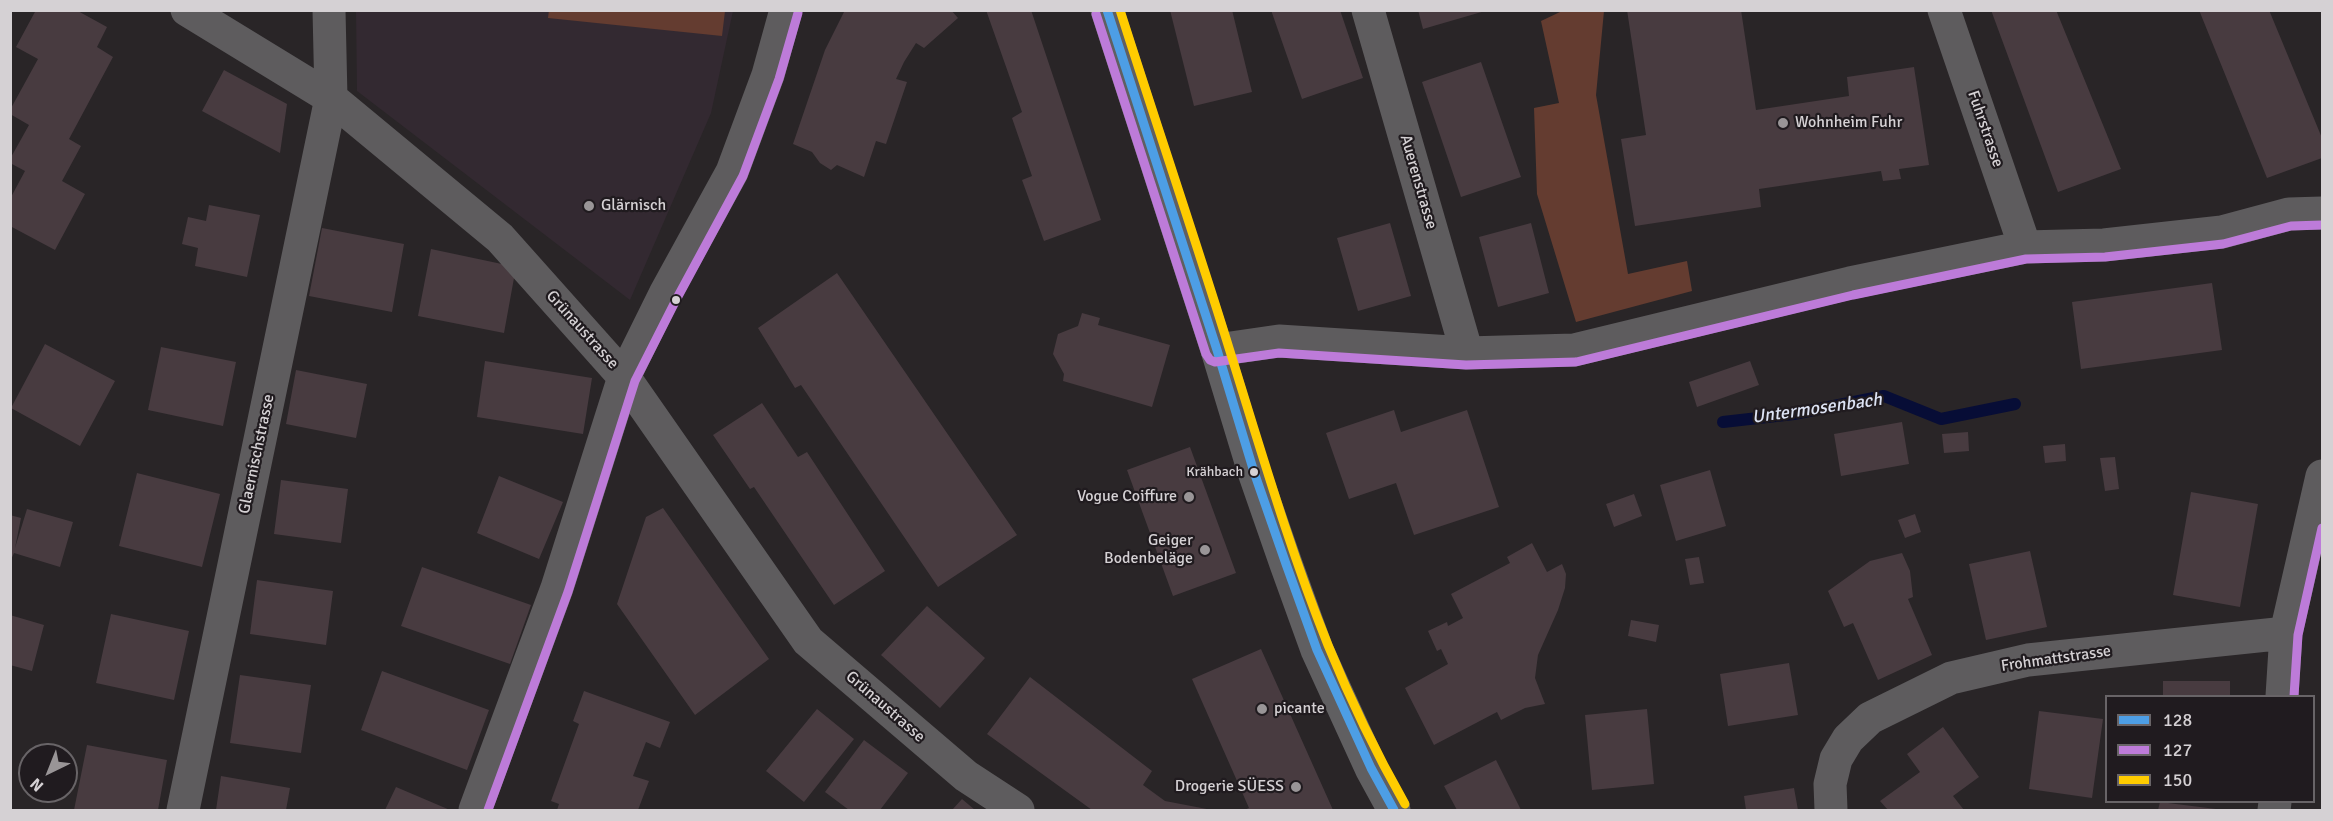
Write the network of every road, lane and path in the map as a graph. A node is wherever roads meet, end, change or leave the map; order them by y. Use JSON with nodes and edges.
{"nodes":[{"id":1,"x":187,"y":10,"type":"edge"},
{"id":2,"x":329,"y":10,"type":"edge"},
{"id":3,"x":786,"y":10,"type":"edge"},
{"id":4,"x":1107,"y":10,"type":"edge"},
{"id":5,"x":1368,"y":10,"type":"edge"},
{"id":6,"x":1944,"y":10,"type":"edge"},
{"id":7,"x":331,"y":99,"type":"junction"},
{"id":8,"x":2322,"y":213,"type":"edge"},
{"id":9,"x":2025,"y":246,"type":"junction"},
{"id":10,"x":1217,"y":350,"type":"junction"},
{"id":11,"x":1467,"y":353,"type":"junction"},
{"id":12,"x":624,"y":377,"type":"junction"},
{"id":13,"x":2322,"y":476,"type":"edge"},
{"id":14,"x":2286,"y":633,"type":"junction"},
{"id":15,"x":2282,"y":695,"type":"edge"},
{"id":16,"x":183,"y":810,"type":"edge"},
{"id":17,"x":475,"y":810,"type":"edge"},
{"id":18,"x":1018,"y":810,"type":"edge"},
{"id":19,"x":1394,"y":810,"type":"edge"},
{"id":20,"x":1831,"y":810,"type":"edge"}],
"edges":[{"from":1,"to":7,"type":"street","name":"Grünaustrasse"},
{"from":2,"to":7,"type":"street","name":"Glaernischstrasse"},
{"from":3,"to":12,"type":"street"},
{"from":4,"to":10,"type":"main road"},
{"from":5,"to":11,"type":"street","name":"Auerenstrasse"},
{"from":6,"to":9,"type":"street","name":"Fuhrstrasse"},
{"from":7,"to":12,"type":"street","name":"Grünaustrasse"},
{"from":7,"to":16,"type":"street","name":"Glaernischstrasse"},
{"from":8,"to":9,"type":"street"},
{"from":9,"to":11,"type":"street"},
{"from":10,"to":11,"type":"street"},
{"from":10,"to":19,"type":"main road"},
{"from":12,"to":17,"type":"street"},
{"from":12,"to":18,"type":"street","name":"Grünaustrasse"},
{"from":13,"to":14,"type":"street"},
{"from":14,"to":15,"type":"street"},
{"from":14,"to":20,"type":"street","name":"Frohmattstrasse"}]}
